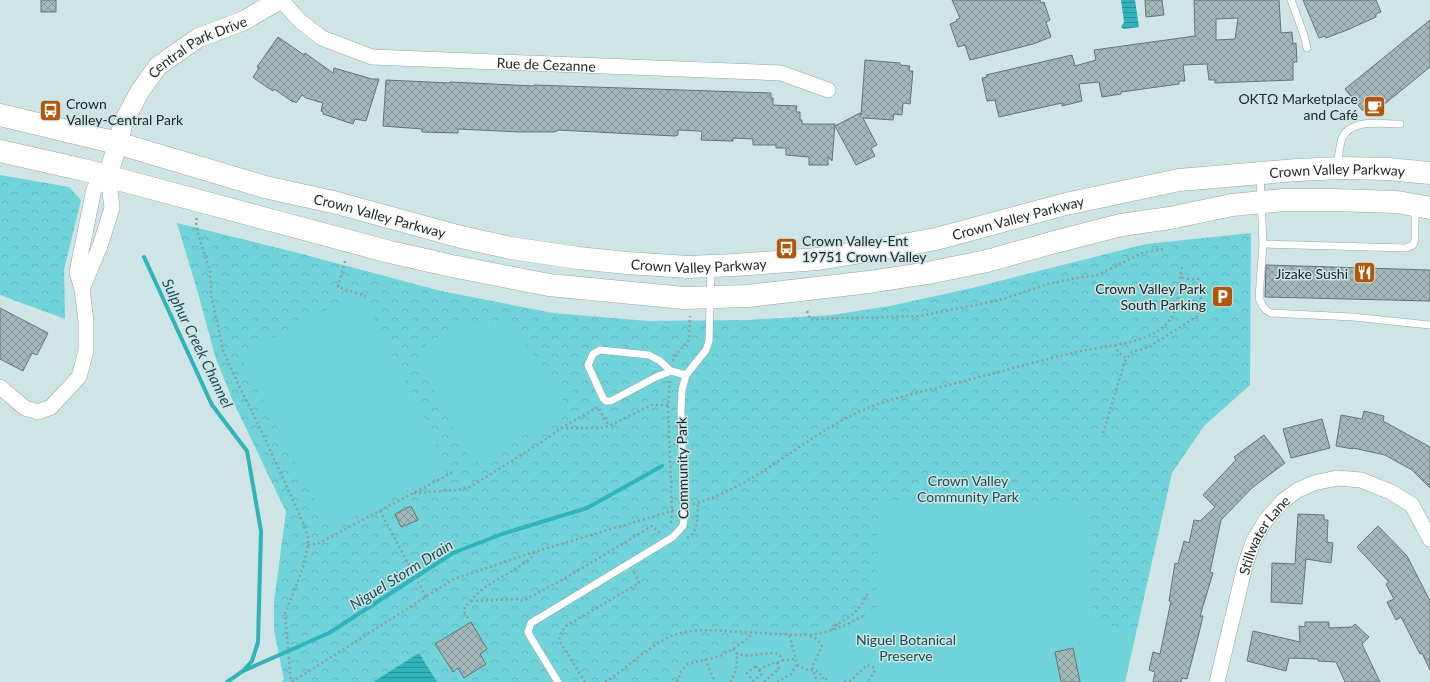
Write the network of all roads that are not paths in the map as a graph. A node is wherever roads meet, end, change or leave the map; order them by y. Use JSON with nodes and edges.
{"nodes":[{"id":1,"x":280,"y":0,"type":"edge"},
{"id":2,"x":1291,"y":0,"type":"edge"},
{"id":3,"x":1307,"y":48,"type":"dead end"},
{"id":4,"x":828,"y":90,"type":"dead end"},
{"id":5,"x":0,"y":115,"type":"edge"},
{"id":6,"x":1400,"y":124,"type":"dead end"},
{"id":7,"x":117,"y":143,"type":"junction"},
{"id":8,"x":0,"y":151,"type":"edge"},
{"id":9,"x":1337,"y":168,"type":"junction"},
{"id":10,"x":1430,"y":173,"type":"edge"},
{"id":11,"x":1260,"y":174,"type":"junction"},
{"id":12,"x":108,"y":176,"type":"junction"},
{"id":13,"x":1261,"y":202,"type":"junction"},
{"id":14,"x":1422,"y":207,"type":"edge"},
{"id":15,"x":1263,"y":244,"type":"junction"},
{"id":16,"x":710,"y":266,"type":"junction"},
{"id":17,"x":82,"y":289,"type":"junction"},
{"id":18,"x":710,"y":297,"type":"junction"},
{"id":19,"x":1430,"y":325,"type":"edge"},
{"id":20,"x":671,"y":371,"type":"junction"},
{"id":21,"x":686,"y":375,"type":"junction"},
{"id":22,"x":0,"y":387,"type":"edge"},
{"id":23,"x":1430,"y":539,"type":"edge"},
{"id":24,"x":558,"y":682,"type":"edge"},
{"id":25,"x":1217,"y":682,"type":"edge"}],
"edges":[{"from":1,"to":4,"type":"street","name":"Rue de Cezanne"},
{"from":1,"to":7,"type":"street","name":"Central Park Drive"},
{"from":2,"to":3,"type":"lane"},
{"from":5,"to":7,"type":"main road","name":"Crown Valley Parkway"},
{"from":6,"to":9,"type":"lane"},
{"from":7,"to":12,"type":"street","name":"Central Park Drive"},
{"from":7,"to":16,"type":"main road","name":"Crown Valley Parkway"},
{"from":8,"to":12,"type":"main road","name":"Crown Valley Parkway"},
{"from":9,"to":10,"type":"main road","name":"Crown Valley Parkway"},
{"from":9,"to":11,"type":"main road","name":"Crown Valley Parkway"},
{"from":11,"to":13,"type":"lane"},
{"from":11,"to":16,"type":"main road","name":"Crown Valley Parkway"},
{"from":12,"to":17,"type":"street","name":"Central Park Drive"},
{"from":12,"to":17,"type":"street","name":"Central Park Drive"},
{"from":12,"to":18,"type":"main road","name":"Crown Valley Parkway"},
{"from":13,"to":14,"type":"main road","name":"Crown Valley Parkway"},
{"from":13,"to":15,"type":"lane"},
{"from":13,"to":18,"type":"main road","name":"Crown Valley Parkway"},
{"from":14,"to":15,"type":"lane"},
{"from":15,"to":19,"type":"lane"},
{"from":16,"to":18,"type":"lane","name":"Community Park"},
{"from":17,"to":22,"type":"street","name":"Central Park Drive"},
{"from":18,"to":21,"type":"lane","name":"Community Park"},
{"from":20,"to":20,"type":"lane"},
{"from":20,"to":21,"type":"lane"},
{"from":21,"to":24,"type":"lane","name":"Community Park"},
{"from":23,"to":25,"type":"street","name":"Stillwater Lane"}]}
